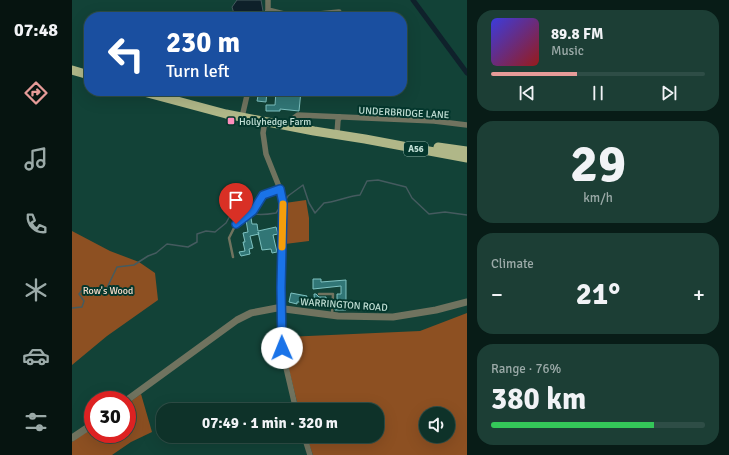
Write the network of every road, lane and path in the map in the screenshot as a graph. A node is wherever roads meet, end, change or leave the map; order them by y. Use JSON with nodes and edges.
{"nodes":[{"id":1,"x":268,"y":0,"type":"edge"},
{"id":2,"x":268,"y":10,"type":"joint"},
{"id":3,"x":276,"y":12,"type":"edge"},
{"id":4,"x":72,"y":70,"type":"edge"},
{"id":5,"x":84,"y":74,"type":"edge"},
{"id":6,"x":160,"y":96,"type":"edge"},
{"id":7,"x":247,"y":96,"type":"edge"},
{"id":8,"x":242,"y":117,"type":"junction"},
{"id":9,"x":340,"y":117,"type":"junction"},
{"id":10,"x":265,"y":121,"type":"junction"},
{"id":11,"x":467,"y":124,"type":"edge"},
{"id":12,"x":292,"y":127,"type":"junction"},
{"id":13,"x":337,"y":134,"type":"junction"},
{"id":14,"x":365,"y":139,"type":"junction"},
{"id":15,"x":467,"y":151,"type":"edge"},
{"id":16,"x":467,"y":158,"type":"edge"},
{"id":17,"x":280,"y":189,"type":"junction"},
{"id":18,"x":233,"y":257,"type":"dead end"},
{"id":19,"x":320,"y":294,"type":"dead end"},
{"id":20,"x":467,"y":302,"type":"edge"},
{"id":21,"x":282,"y":309,"type":"junction"},
{"id":22,"x":332,"y":315,"type":"junction"},
{"id":23,"x":136,"y":394,"type":"edge"},
{"id":24,"x":294,"y":403,"type":"edge"},
{"id":25,"x":84,"y":430,"type":"edge"},
{"id":26,"x":72,"y":438,"type":"edge"},
{"id":27,"x":306,"y":443,"type":"edge"},
{"id":28,"x":310,"y":455,"type":"edge"}],
"edges":[{"from":1,"to":2,"type":"street"},
{"from":2,"to":3,"type":"street"},
{"from":4,"to":5,"type":"highway"},
{"from":6,"to":8,"type":"highway","number":"A56"},
{"from":7,"to":8,"type":"street"},
{"from":8,"to":10,"type":"highway","number":"A56"},
{"from":9,"to":11,"type":"street","name":"UNDERBRIDGE LANE"},
{"from":9,"to":12,"type":"street","name":"UNDERBRIDGE LANE"},
{"from":9,"to":13,"type":"street"},
{"from":10,"to":12,"type":"highway","number":"A56"},
{"from":10,"to":17,"type":"street"},
{"from":12,"to":13,"type":"highway","number":"A56"},
{"from":13,"to":14,"type":"highway","number":"A56"},
{"from":14,"to":15,"type":"highway","number":"A56"},
{"from":14,"to":16,"type":"highway","number":"A56"},
{"from":17,"to":18,"type":"lane"},
{"from":17,"to":21,"type":"street"},
{"from":19,"to":22,"type":"lane"},
{"from":20,"to":22,"type":"street","name":"WARRINGTON ROAD"},
{"from":21,"to":22,"type":"street","name":"WARRINGTON ROAD"},
{"from":21,"to":23,"type":"street","name":"WARRINGTON ROAD"},
{"from":21,"to":24,"type":"street"},
{"from":25,"to":26,"type":"street"},
{"from":27,"to":28,"type":"street"}]}
